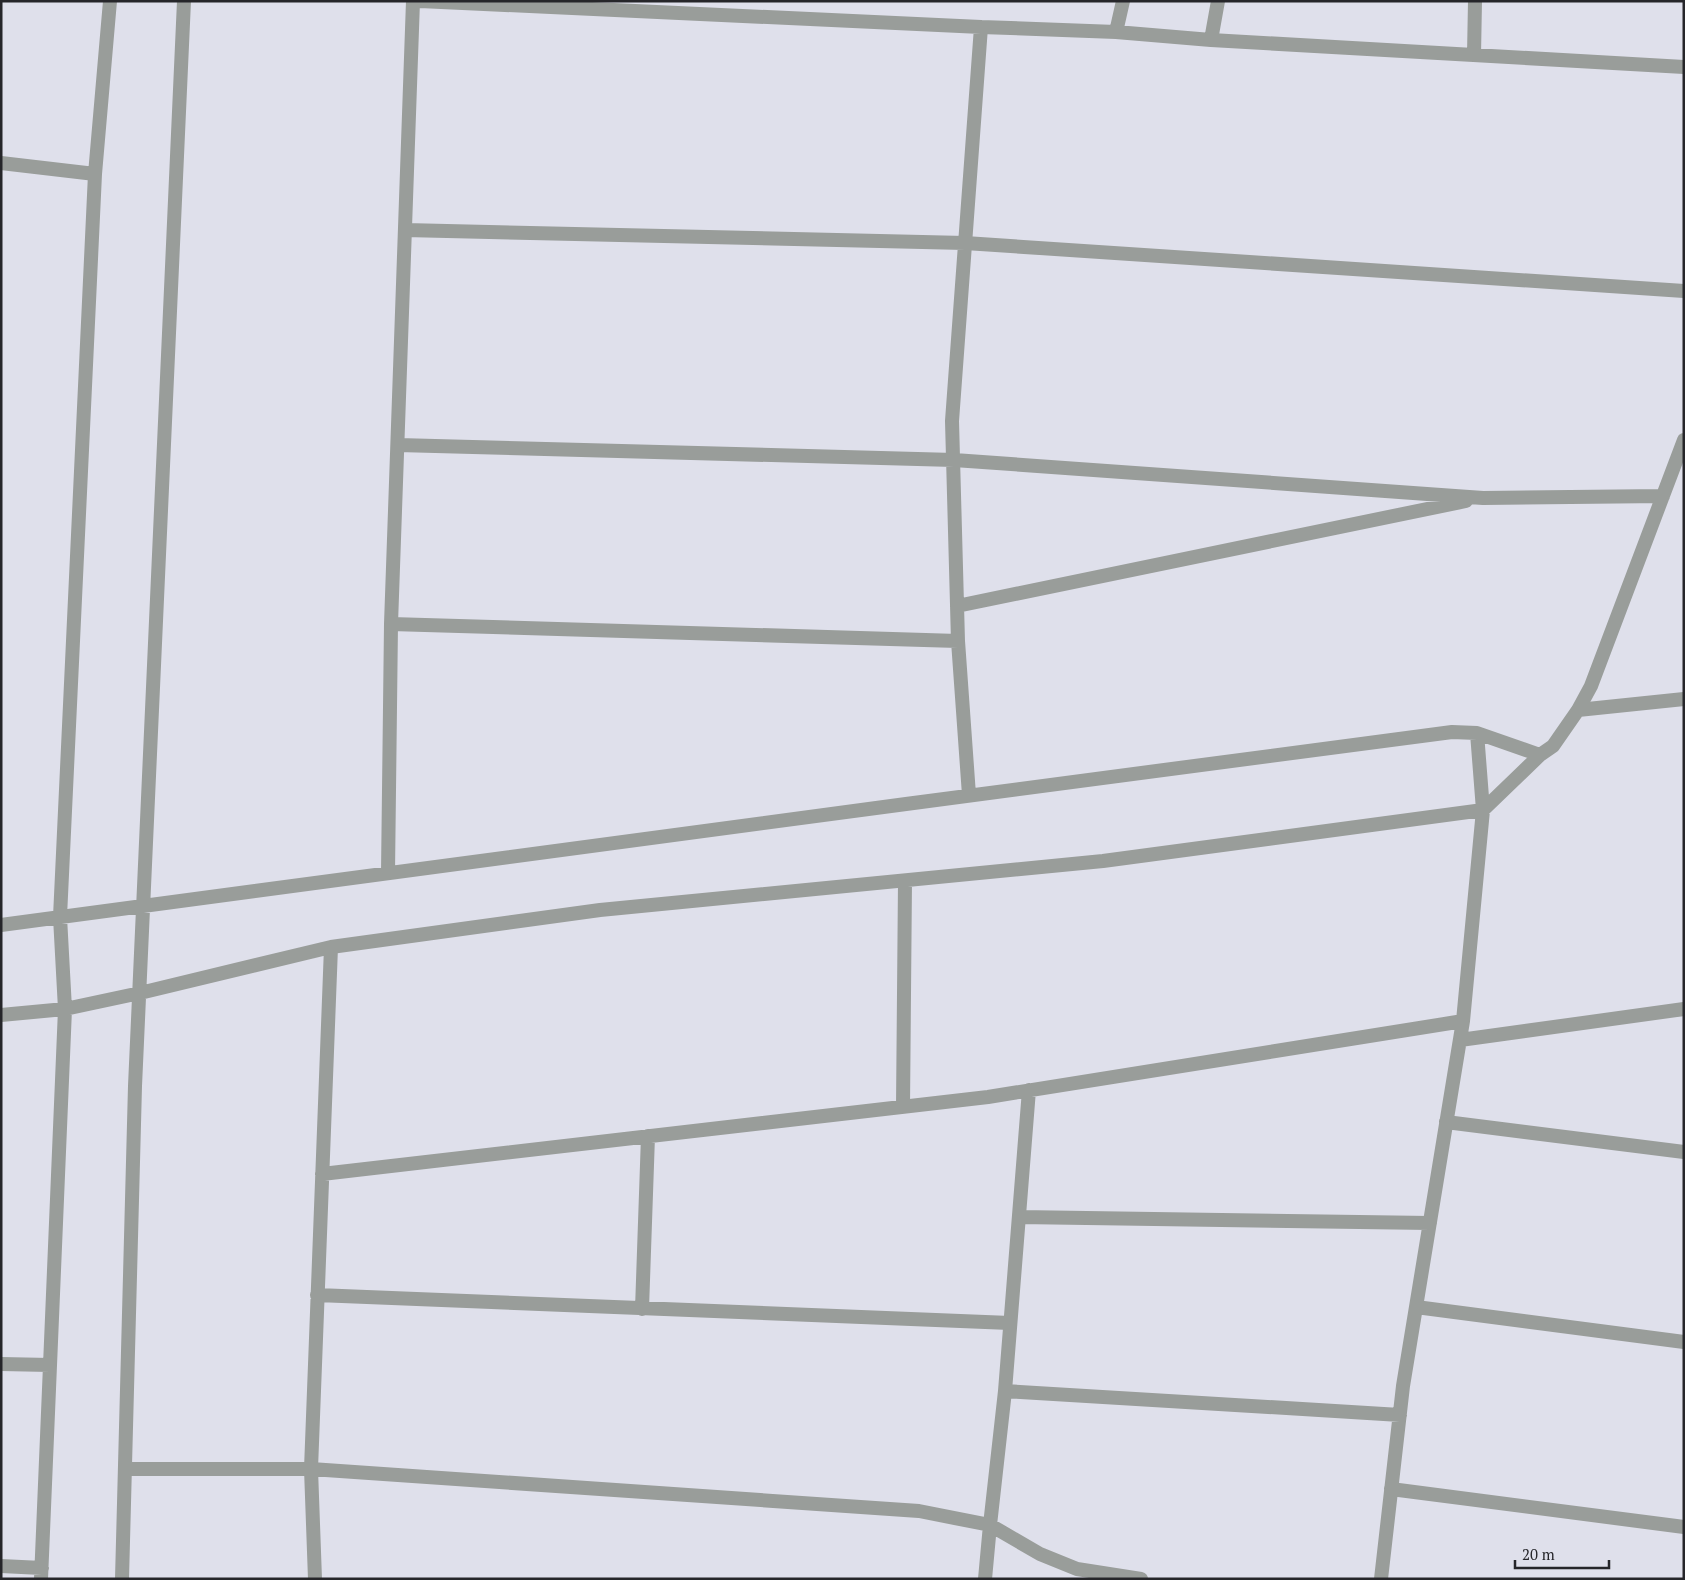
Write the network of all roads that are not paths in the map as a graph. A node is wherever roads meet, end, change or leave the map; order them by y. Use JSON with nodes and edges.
{"nodes":[{"id":1,"x":110,"y":1,"type":"edge"},
{"id":2,"x":184,"y":1,"type":"edge"},
{"id":3,"x":412,"y":1,"type":"edge"},
{"id":4,"x":420,"y":1,"type":"edge"},
{"id":5,"x":1123,"y":1,"type":"edge"},
{"id":6,"x":1218,"y":1,"type":"edge"},
{"id":7,"x":1475,"y":1,"type":"edge"},
{"id":8,"x":981,"y":27,"type":"junction"},
{"id":9,"x":1116,"y":32,"type":"junction"},
{"id":10,"x":1210,"y":40,"type":"junction"},
{"id":11,"x":1474,"y":55,"type":"junction"},
{"id":12,"x":1684,"y":67,"type":"edge"},
{"id":13,"x":1,"y":163,"type":"edge"},
{"id":14,"x":95,"y":174,"type":"junction"},
{"id":15,"x":405,"y":230,"type":"junction"},
{"id":16,"x":965,"y":243,"type":"junction"},
{"id":17,"x":1684,"y":291,"type":"edge"},
{"id":18,"x":1684,"y":440,"type":"edge"},
{"id":19,"x":398,"y":445,"type":"junction"},
{"id":20,"x":954,"y":460,"type":"junction"},
{"id":21,"x":1663,"y":496,"type":"junction"},
{"id":22,"x":1482,"y":498,"type":"junction"},
{"id":23,"x":958,"y":606,"type":"junction"},
{"id":24,"x":391,"y":624,"type":"junction"},
{"id":25,"x":958,"y":641,"type":"junction"},
{"id":26,"x":1684,"y":699,"type":"edge"},
{"id":27,"x":1578,"y":710,"type":"junction"},
{"id":28,"x":1477,"y":733,"type":"junction"},
{"id":29,"x":1540,"y":755,"type":"junction"},
{"id":30,"x":969,"y":795,"type":"junction"},
{"id":31,"x":1483,"y":810,"type":"junction"},
{"id":32,"x":388,"y":873,"type":"junction"},
{"id":33,"x":905,"y":881,"type":"junction"},
{"id":34,"x":145,"y":906,"type":"junction"},
{"id":35,"x":60,"y":917,"type":"junction"},
{"id":36,"x":1,"y":925,"type":"edge"},
{"id":37,"x":330,"y":947,"type":"junction"},
{"id":38,"x":140,"y":993,"type":"junction"},
{"id":39,"x":64,"y":1008,"type":"junction"},
{"id":40,"x":1684,"y":1008,"type":"edge"},
{"id":41,"x":1,"y":1016,"type":"edge"},
{"id":42,"x":1463,"y":1021,"type":"junction"},
{"id":43,"x":1460,"y":1040,"type":"junction"},
{"id":44,"x":1029,"y":1090,"type":"junction"},
{"id":45,"x":903,"y":1107,"type":"junction"},
{"id":46,"x":1446,"y":1122,"type":"junction"},
{"id":47,"x":648,"y":1136,"type":"junction"},
{"id":48,"x":1684,"y":1152,"type":"edge"},
{"id":49,"x":322,"y":1174,"type":"junction"},
{"id":50,"x":1019,"y":1217,"type":"junction"},
{"id":51,"x":1430,"y":1223,"type":"junction"},
{"id":52,"x":317,"y":1295,"type":"junction"},
{"id":53,"x":1416,"y":1307,"type":"junction"},
{"id":54,"x":642,"y":1308,"type":"junction"},
{"id":55,"x":1010,"y":1324,"type":"junction"},
{"id":56,"x":1684,"y":1342,"type":"edge"},
{"id":57,"x":1,"y":1364,"type":"edge"},
{"id":58,"x":50,"y":1365,"type":"junction"},
{"id":59,"x":1005,"y":1391,"type":"junction"},
{"id":60,"x":1400,"y":1415,"type":"junction"},
{"id":61,"x":125,"y":1469,"type":"junction"},
{"id":62,"x":311,"y":1469,"type":"junction"},
{"id":63,"x":1391,"y":1489,"type":"junction"},
{"id":64,"x":990,"y":1525,"type":"junction"},
{"id":65,"x":1684,"y":1527,"type":"edge"},
{"id":66,"x":1,"y":1566,"type":"edge"},
{"id":67,"x":42,"y":1574,"type":"edge"},
{"id":68,"x":122,"y":1579,"type":"edge"},
{"id":69,"x":315,"y":1579,"type":"edge"},
{"id":70,"x":984,"y":1579,"type":"edge"},
{"id":71,"x":1141,"y":1579,"type":"edge"},
{"id":72,"x":1381,"y":1579,"type":"edge"}],
"edges":[{"from":1,"to":14,"type":"street"},
{"from":2,"to":34,"type":"street"},
{"from":3,"to":15,"type":"street"},
{"from":4,"to":8,"type":"street"},
{"from":5,"to":9,"type":"street"},
{"from":6,"to":10,"type":"street"},
{"from":7,"to":11,"type":"street"},
{"from":8,"to":9,"type":"street"},
{"from":8,"to":16,"type":"street"},
{"from":9,"to":10,"type":"street"},
{"from":10,"to":11,"type":"street"},
{"from":11,"to":12,"type":"street"},
{"from":13,"to":14,"type":"street"},
{"from":14,"to":35,"type":"street"},
{"from":15,"to":16,"type":"street"},
{"from":15,"to":19,"type":"street"},
{"from":16,"to":17,"type":"street"},
{"from":16,"to":20,"type":"street"},
{"from":18,"to":21,"type":"street"},
{"from":19,"to":20,"type":"street"},
{"from":19,"to":24,"type":"street"},
{"from":20,"to":22,"type":"street"},
{"from":20,"to":23,"type":"street"},
{"from":21,"to":22,"type":"street"},
{"from":21,"to":27,"type":"street"},
{"from":22,"to":23,"type":"street"},
{"from":23,"to":25,"type":"street"},
{"from":24,"to":25,"type":"street"},
{"from":24,"to":32,"type":"street"},
{"from":25,"to":30,"type":"street"},
{"from":26,"to":27,"type":"street"},
{"from":27,"to":29,"type":"street"},
{"from":28,"to":29,"type":"street"},
{"from":28,"to":30,"type":"street"},
{"from":28,"to":31,"type":"street"},
{"from":29,"to":31,"type":"street"},
{"from":30,"to":32,"type":"street"},
{"from":31,"to":33,"type":"street"},
{"from":31,"to":42,"type":"street"},
{"from":32,"to":34,"type":"street"},
{"from":33,"to":37,"type":"street"},
{"from":33,"to":45,"type":"street"},
{"from":34,"to":35,"type":"street"},
{"from":34,"to":38,"type":"street"},
{"from":35,"to":36,"type":"street"},
{"from":35,"to":39,"type":"street"},
{"from":37,"to":38,"type":"street"},
{"from":37,"to":49,"type":"street"},
{"from":38,"to":39,"type":"street"},
{"from":38,"to":61,"type":"street"},
{"from":39,"to":41,"type":"street"},
{"from":39,"to":58,"type":"street"},
{"from":40,"to":43,"type":"street"},
{"from":42,"to":43,"type":"street"},
{"from":42,"to":44,"type":"street"},
{"from":43,"to":46,"type":"street"},
{"from":44,"to":45,"type":"street"},
{"from":44,"to":50,"type":"street"},
{"from":45,"to":47,"type":"street"},
{"from":46,"to":48,"type":"street"},
{"from":46,"to":51,"type":"street"},
{"from":47,"to":49,"type":"street"},
{"from":47,"to":54,"type":"street"},
{"from":49,"to":52,"type":"street"},
{"from":50,"to":51,"type":"street"},
{"from":50,"to":55,"type":"street"},
{"from":51,"to":53,"type":"street"},
{"from":52,"to":54,"type":"street"},
{"from":52,"to":62,"type":"street"},
{"from":53,"to":56,"type":"street"},
{"from":53,"to":60,"type":"street"},
{"from":54,"to":55,"type":"street"},
{"from":55,"to":59,"type":"street"},
{"from":57,"to":58,"type":"street"},
{"from":58,"to":67,"type":"street"},
{"from":59,"to":60,"type":"street"},
{"from":59,"to":64,"type":"street"},
{"from":60,"to":63,"type":"street"},
{"from":61,"to":62,"type":"street"},
{"from":61,"to":68,"type":"street"},
{"from":62,"to":64,"type":"street"},
{"from":62,"to":69,"type":"street"},
{"from":63,"to":65,"type":"street"},
{"from":63,"to":72,"type":"street"},
{"from":64,"to":70,"type":"street"},
{"from":64,"to":71,"type":"street"},
{"from":66,"to":67,"type":"street"}]}
